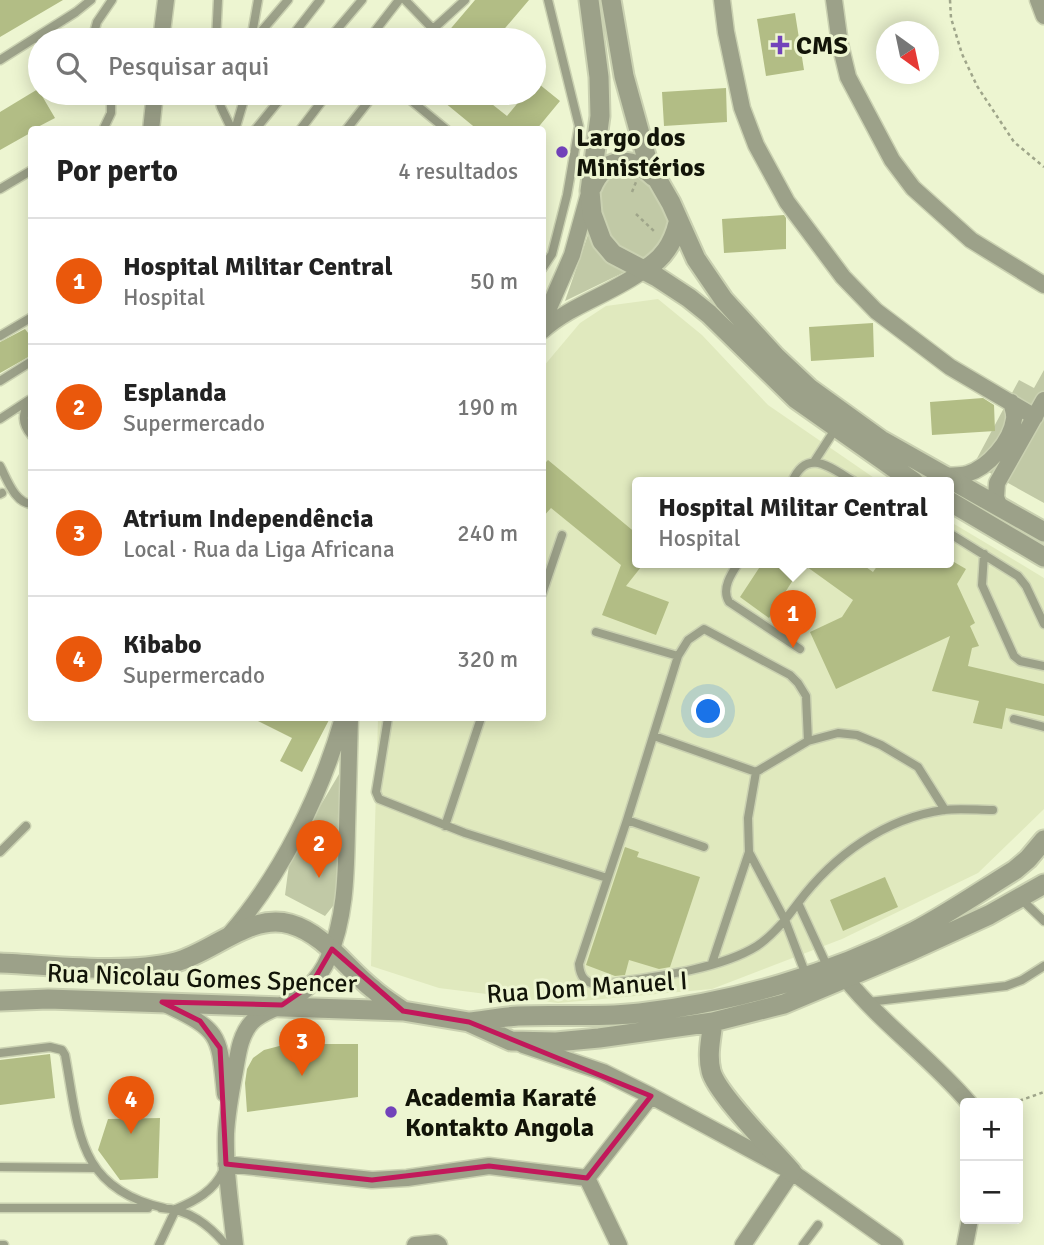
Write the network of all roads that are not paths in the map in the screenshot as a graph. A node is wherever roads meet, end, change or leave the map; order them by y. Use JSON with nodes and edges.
{"nodes":[{"id":1,"x":91,"y":0,"type":"edge"},
{"id":2,"x":112,"y":0,"type":"edge"},
{"id":3,"x":166,"y":0,"type":"edge"},
{"id":4,"x":218,"y":0,"type":"edge"},
{"id":5,"x":258,"y":0,"type":"edge"},
{"id":6,"x":288,"y":0,"type":"edge"},
{"id":7,"x":320,"y":0,"type":"edge"},
{"id":8,"x":362,"y":0,"type":"edge"},
{"id":9,"x":399,"y":0,"type":"edge"},
{"id":10,"x":405,"y":0,"type":"edge"},
{"id":11,"x":464,"y":0,"type":"edge"},
{"id":12,"x":548,"y":0,"type":"edge"},
{"id":13,"x":589,"y":0,"type":"edge"},
{"id":14,"x":611,"y":0,"type":"edge"},
{"id":15,"x":722,"y":0,"type":"edge"},
{"id":16,"x":834,"y":0,"type":"edge"},
{"id":17,"x":1038,"y":0,"type":"edge"},
{"id":18,"x":1044,"y":16,"type":"edge"},
{"id":19,"x":432,"y":27,"type":"joint"},
{"id":20,"x":50,"y":28,"type":"edge"},
{"id":21,"x":95,"y":28,"type":"edge"},
{"id":22,"x":162,"y":28,"type":"edge"},
{"id":23,"x":217,"y":28,"type":"edge"},
{"id":24,"x":254,"y":28,"type":"edge"},
{"id":25,"x":264,"y":28,"type":"edge"},
{"id":26,"x":298,"y":28,"type":"edge"},
{"id":27,"x":338,"y":28,"type":"edge"},
{"id":28,"x":377,"y":28,"type":"edge"},
{"id":29,"x":28,"y":42,"type":"edge"},
{"id":30,"x":0,"y":60,"type":"edge"},
{"id":31,"x":111,"y":105,"type":"edge"},
{"id":32,"x":154,"y":105,"type":"edge"},
{"id":33,"x":220,"y":105,"type":"edge"},
{"id":34,"x":242,"y":105,"type":"edge"},
{"id":35,"x":275,"y":105,"type":"edge"},
{"id":36,"x":319,"y":105,"type":"edge"},
{"id":37,"x":366,"y":105,"type":"edge"},
{"id":38,"x":417,"y":105,"type":"edge"},
{"id":39,"x":105,"y":126,"type":"edge"},
{"id":40,"x":151,"y":126,"type":"edge"},
{"id":41,"x":231,"y":126,"type":"edge"},
{"id":42,"x":234,"y":126,"type":"edge"},
{"id":43,"x":258,"y":126,"type":"edge"},
{"id":44,"x":303,"y":126,"type":"edge"},
{"id":45,"x":349,"y":126,"type":"edge"},
{"id":46,"x":442,"y":126,"type":"edge"},
{"id":47,"x":28,"y":172,"type":"edge"},
{"id":48,"x":656,"y":178,"type":"junction"},
{"id":49,"x":0,"y":189,"type":"edge"},
{"id":50,"x":590,"y":191,"type":"junction"},
{"id":51,"x":678,"y":223,"type":"junction"},
{"id":52,"x":546,"y":262,"type":"edge"},
{"id":53,"x":644,"y":271,"type":"junction"},
{"id":54,"x":1044,"y":285,"type":"edge"},
{"id":55,"x":546,"y":315,"type":"edge"},
{"id":56,"x":28,"y":319,"type":"edge"},
{"id":57,"x":546,"y":328,"type":"edge"},
{"id":58,"x":0,"y":336,"type":"edge"},
{"id":59,"x":28,"y":364,"type":"edge"},
{"id":60,"x":0,"y":381,"type":"edge"},
{"id":61,"x":1044,"y":400,"type":"edge"},
{"id":62,"x":28,"y":401,"type":"edge"},
{"id":63,"x":1011,"y":402,"type":"junction"},
{"id":64,"x":28,"y":404,"type":"edge"},
{"id":65,"x":1035,"y":417,"type":"junction"},
{"id":66,"x":0,"y":419,"type":"edge"},
{"id":67,"x":841,"y":422,"type":"junction"},
{"id":68,"x":28,"y":431,"type":"edge"},
{"id":69,"x":814,"y":462,"type":"junction"},
{"id":70,"x":0,"y":466,"type":"edge"},
{"id":71,"x":944,"y":475,"type":"junction"},
{"id":72,"x":795,"y":477,"type":"edge"},
{"id":73,"x":846,"y":477,"type":"edge"},
{"id":74,"x":908,"y":477,"type":"edge"},
{"id":75,"x":947,"y":477,"type":"edge"},
{"id":76,"x":954,"y":481,"type":"edge"},
{"id":77,"x":28,"y":504,"type":"edge"},
{"id":78,"x":954,"y":504,"type":"edge"},
{"id":79,"x":1000,"y":508,"type":"junction"},
{"id":80,"x":1044,"y":532,"type":"edge"},
{"id":81,"x":562,"y":535,"type":"dead end"},
{"id":82,"x":954,"y":536,"type":"edge"},
{"id":83,"x":984,"y":554,"type":"junction"},
{"id":84,"x":1044,"y":557,"type":"edge"},
{"id":85,"x":734,"y":568,"type":"edge"},
{"id":86,"x":546,"y":584,"type":"edge"},
{"id":87,"x":1044,"y":624,"type":"edge"},
{"id":88,"x":596,"y":632,"type":"dead end"},
{"id":89,"x":800,"y":649,"type":"dead end"},
{"id":90,"x":678,"y":656,"type":"junction"},
{"id":91,"x":1044,"y":666,"type":"edge"},
{"id":92,"x":1014,"y":719,"type":"dead end"},
{"id":93,"x":342,"y":721,"type":"edge"},
{"id":94,"x":350,"y":721,"type":"edge"},
{"id":95,"x":388,"y":721,"type":"edge"},
{"id":96,"x":480,"y":721,"type":"edge"},
{"id":97,"x":1044,"y":727,"type":"edge"},
{"id":98,"x":654,"y":736,"type":"junction"},
{"id":99,"x":808,"y":741,"type":"junction"},
{"id":100,"x":756,"y":772,"type":"junction"},
{"id":101,"x":945,"y":810,"type":"junction"},
{"id":102,"x":993,"y":810,"type":"dead end"},
{"id":103,"x":627,"y":820,"type":"junction"},
{"id":104,"x":26,"y":826,"type":"dead end"},
{"id":105,"x":445,"y":826,"type":"junction"},
{"id":106,"x":1044,"y":839,"type":"edge"},
{"id":107,"x":704,"y":847,"type":"dead end"},
{"id":108,"x":0,"y":852,"type":"edge"},
{"id":109,"x":749,"y":852,"type":"junction"},
{"id":110,"x":1036,"y":853,"type":"edge"},
{"id":111,"x":607,"y":878,"type":"junction"},
{"id":112,"x":1043,"y":884,"type":"edge"},
{"id":113,"x":1020,"y":898,"type":"junction"},
{"id":114,"x":798,"y":903,"type":"junction"},
{"id":115,"x":785,"y":920,"type":"junction"},
{"id":116,"x":1044,"y":921,"type":"edge"},
{"id":117,"x":227,"y":937,"type":"junction"},
{"id":118,"x":332,"y":949,"type":"junction"},
{"id":119,"x":0,"y":963,"type":"edge"},
{"id":120,"x":712,"y":963,"type":"junction"},
{"id":121,"x":1044,"y":966,"type":"edge"},
{"id":122,"x":828,"y":968,"type":"junction"},
{"id":123,"x":807,"y":976,"type":"junction"},
{"id":124,"x":846,"y":979,"type":"junction"},
{"id":125,"x":0,"y":1001,"type":"edge"},
{"id":126,"x":162,"y":1002,"type":"junction"},
{"id":127,"x":864,"y":1002,"type":"junction"},
{"id":128,"x":282,"y":1005,"type":"junction"},
{"id":129,"x":403,"y":1010,"type":"junction"},
{"id":130,"x":469,"y":1022,"type":"junction"},
{"id":131,"x":713,"y":1022,"type":"junction"},
{"id":132,"x":511,"y":1041,"type":"junction"},
{"id":133,"x":0,"y":1053,"type":"edge"},
{"id":134,"x":651,"y":1096,"type":"junction"},
{"id":135,"x":965,"y":1098,"type":"edge"},
{"id":136,"x":227,"y":1114,"type":"junction"},
{"id":137,"x":226,"y":1164,"type":"junction"},
{"id":138,"x":0,"y":1167,"type":"edge"},
{"id":139,"x":95,"y":1168,"type":"junction"},
{"id":140,"x":792,"y":1172,"type":"junction"},
{"id":141,"x":587,"y":1178,"type":"junction"},
{"id":142,"x":0,"y":1208,"type":"edge"},
{"id":143,"x":164,"y":1208,"type":"junction"},
{"id":144,"x":176,"y":1209,"type":"junction"},
{"id":145,"x":969,"y":1224,"type":"edge"},
{"id":146,"x":818,"y":1225,"type":"dead end"},
{"id":147,"x":159,"y":1245,"type":"edge"},
{"id":148,"x":226,"y":1245,"type":"edge"},
{"id":149,"x":235,"y":1245,"type":"edge"},
{"id":150,"x":415,"y":1245,"type":"edge"},
{"id":151,"x":439,"y":1245,"type":"edge"},
{"id":152,"x":619,"y":1245,"type":"edge"},
{"id":153,"x":743,"y":1245,"type":"edge"},
{"id":154,"x":803,"y":1245,"type":"edge"},
{"id":155,"x":895,"y":1245,"type":"edge"},
{"id":156,"x":965,"y":1245,"type":"edge"}],
"edges":[{"from":1,"to":20,"type":"lane"},
{"from":2,"to":21,"type":"lane"},
{"from":3,"to":22,"type":"street"},
{"from":4,"to":23,"type":"lane"},
{"from":5,"to":24,"type":"lane"},
{"from":6,"to":25,"type":"lane"},
{"from":7,"to":26,"type":"lane"},
{"from":8,"to":27,"type":"lane"},
{"from":9,"to":28,"type":"lane"},
{"from":10,"to":19,"type":"lane"},
{"from":11,"to":19,"type":"lane"},
{"from":12,"to":52,"type":"lane"},
{"from":13,"to":50,"type":"street"},
{"from":14,"to":48,"type":"street"},
{"from":15,"to":63,"type":"street"},
{"from":16,"to":54,"type":"street"},
{"from":17,"to":18,"type":"street"},
{"from":29,"to":30,"type":"lane"},
{"from":31,"to":39,"type":"lane"},
{"from":32,"to":40,"type":"street"},
{"from":33,"to":41,"type":"lane"},
{"from":34,"to":42,"type":"lane"},
{"from":35,"to":43,"type":"lane"},
{"from":36,"to":44,"type":"lane"},
{"from":37,"to":45,"type":"lane"},
{"from":38,"to":46,"type":"lane"},
{"from":47,"to":49,"type":"lane"},
{"from":48,"to":50,"type":"street"},
{"from":48,"to":51,"type":"street"},
{"from":50,"to":53,"type":"street"},
{"from":50,"to":55,"type":"street"},
{"from":51,"to":53,"type":"street"},
{"from":51,"to":67,"type":"street"},
{"from":53,"to":57,"type":"street"},
{"from":53,"to":67,"type":"street"},
{"from":56,"to":58,"type":"lane"},
{"from":59,"to":60,"type":"lane"},
{"from":61,"to":65,"type":"street"},
{"from":62,"to":66,"type":"lane"},
{"from":63,"to":65,"type":"street"},
{"from":63,"to":71,"type":"street"},
{"from":64,"to":68,"type":"lane"},
{"from":65,"to":79,"type":"street"},
{"from":67,"to":69,"type":"lane"},
{"from":67,"to":71,"type":"street"},
{"from":67,"to":74,"type":"street"},
{"from":69,"to":72,"type":"lane"},
{"from":69,"to":73,"type":"lane"},
{"from":70,"to":77,"type":"lane"},
{"from":71,"to":75,"type":"street"},
{"from":76,"to":79,"type":"street"},
{"from":78,"to":84,"type":"street"},
{"from":79,"to":80,"type":"street"},
{"from":81,"to":86,"type":"lane"},
{"from":82,"to":83,"type":"lane"},
{"from":83,"to":87,"type":"lane"},
{"from":83,"to":91,"type":"lane"},
{"from":85,"to":89,"type":"lane"},
{"from":88,"to":90,"type":"lane"},
{"from":90,"to":98,"type":"lane"},
{"from":90,"to":99,"type":"lane"},
{"from":92,"to":97,"type":"lane"},
{"from":93,"to":117,"type":"street"},
{"from":94,"to":118,"type":"street"},
{"from":95,"to":105,"type":"lane"},
{"from":96,"to":105,"type":"lane"},
{"from":98,"to":100,"type":"lane"},
{"from":98,"to":103,"type":"lane"},
{"from":99,"to":100,"type":"lane"},
{"from":99,"to":101,"type":"lane"},
{"from":100,"to":109,"type":"lane"},
{"from":101,"to":102,"type":"lane"},
{"from":101,"to":114,"type":"lane"},
{"from":103,"to":107,"type":"lane"},
{"from":103,"to":111,"type":"lane"},
{"from":104,"to":108,"type":"lane"},
{"from":105,"to":111,"type":"lane"},
{"from":106,"to":110,"type":"street","name":"Rua Dom Manuel I"},
{"from":109,"to":115,"type":"lane"},
{"from":109,"to":120,"type":"lane"},
{"from":110,"to":122,"type":"street","name":"Rua Dom Manuel I"},
{"from":111,"to":120,"type":"lane"},
{"from":112,"to":113,"type":"street","name":"Rua Dom Manuel I"},
{"from":113,"to":116,"type":"lane"},
{"from":113,"to":124,"type":"street","name":"Rua Dom Manuel I"},
{"from":114,"to":115,"type":"lane"},
{"from":114,"to":122,"type":"lane"},
{"from":115,"to":120,"type":"lane"},
{"from":115,"to":123,"type":"lane"},
{"from":117,"to":118,"type":"street","name":"Rua Nicolau Gomes Spencer"},
{"from":117,"to":119,"type":"street","name":"Rua Nicolau Gomes Spencer"},
{"from":118,"to":128,"type":"street"},
{"from":118,"to":129,"type":"street","name":"Rua Nicolau Gomes Spencer"},
{"from":121,"to":127,"type":"lane"},
{"from":122,"to":123,"type":"street","name":"Rua Dom Manuel I"},
{"from":123,"to":130,"type":"street","name":"Rua Dom Manuel I"},
{"from":124,"to":127,"type":"street"},
{"from":124,"to":131,"type":"street","name":"Rua Dom Manuel I"},
{"from":125,"to":126,"type":"street","name":"Rua Nicolau Gomes Spencer"},
{"from":126,"to":128,"type":"street","name":"Rua Nicolau Gomes Spencer"},
{"from":126,"to":136,"type":"street"},
{"from":127,"to":135,"type":"street"},
{"from":128,"to":129,"type":"street","name":"Rua Nicolau Gomes Spencer"},
{"from":128,"to":136,"type":"street"},
{"from":129,"to":130,"type":"street","name":"Rua Nicolau Gomes Spencer"},
{"from":130,"to":132,"type":"street","name":"Rua Nicolau Gomes Spencer"},
{"from":131,"to":132,"type":"street","name":"Rua Dom Manuel I"},
{"from":131,"to":140,"type":"street"},
{"from":132,"to":134,"type":"street","name":"Rua Nicolau Gomes Spencer"},
{"from":133,"to":139,"type":"lane"},
{"from":134,"to":140,"type":"street","name":"Rua Nicolau Gomes Spencer"},
{"from":134,"to":141,"type":"street"},
{"from":136,"to":137,"type":"street"},
{"from":137,"to":141,"type":"street"},
{"from":137,"to":144,"type":"lane"},
{"from":137,"to":149,"type":"street"},
{"from":138,"to":139,"type":"lane"},
{"from":139,"to":143,"type":"lane"},
{"from":140,"to":153,"type":"street"},
{"from":140,"to":155,"type":"street","name":"Rua Nicolau Gomes Spencer"},
{"from":141,"to":152,"type":"street"},
{"from":142,"to":143,"type":"lane"},
{"from":143,"to":144,"type":"lane"},
{"from":144,"to":147,"type":"lane"},
{"from":144,"to":148,"type":"lane"},
{"from":145,"to":156,"type":"street"},
{"from":146,"to":154,"type":"lane"},
{"from":150,"to":151,"type":"street"}]}
